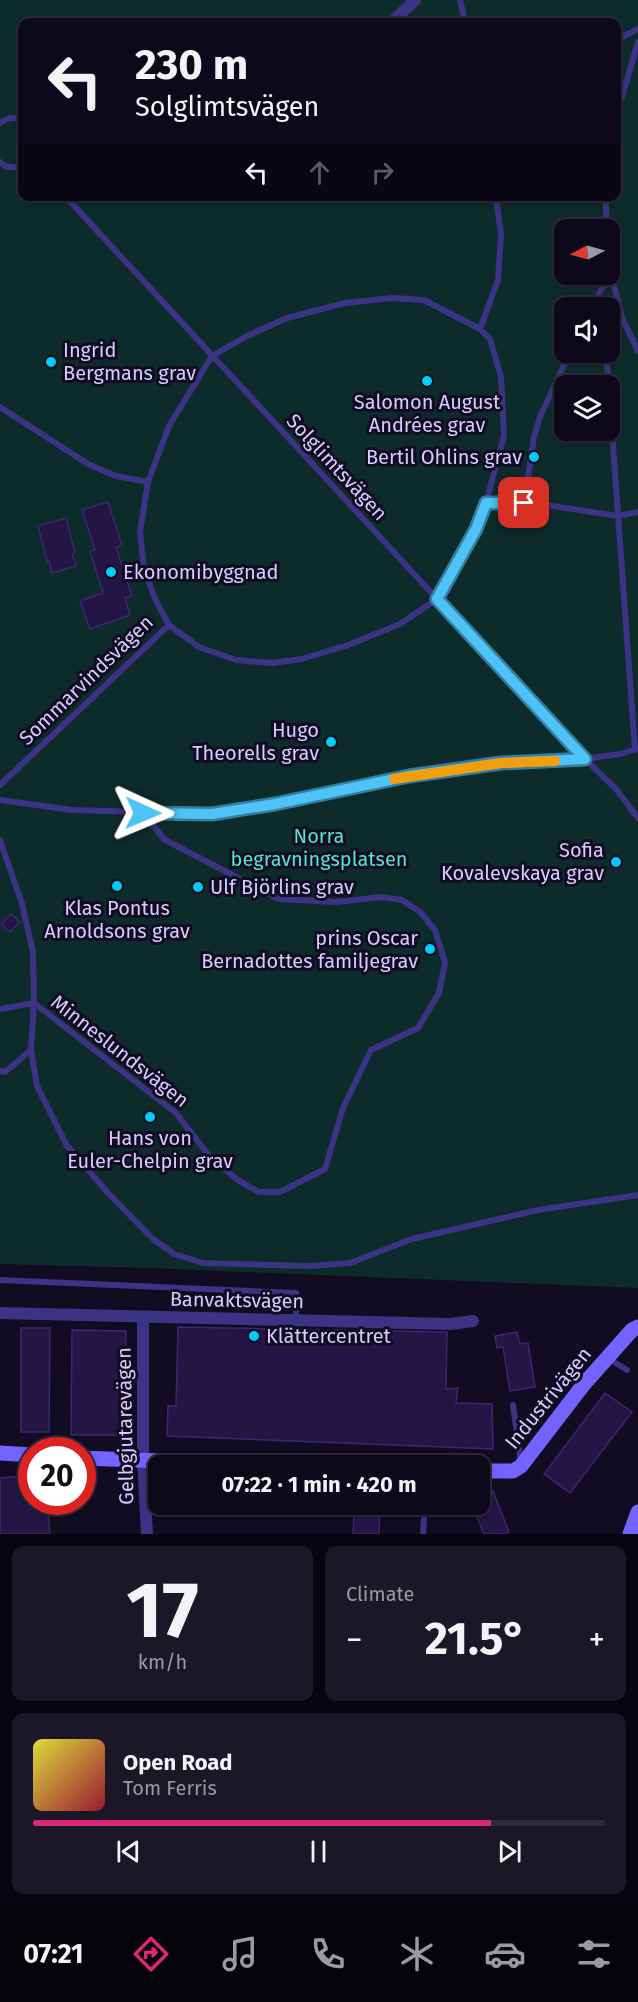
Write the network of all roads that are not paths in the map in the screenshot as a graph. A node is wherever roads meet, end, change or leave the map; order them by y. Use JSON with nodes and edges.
{"nodes":[{"id":1,"x":415,"y":0,"type":"edge"},
{"id":2,"x":460,"y":0,"type":"edge"},
{"id":3,"x":396,"y":18,"type":"edge"},
{"id":4,"x":464,"y":18,"type":"edge"},
{"id":5,"x":638,"y":29,"type":"edge"},
{"id":6,"x":621,"y":38,"type":"edge"},
{"id":7,"x":638,"y":42,"type":"edge"},
{"id":8,"x":621,"y":100,"type":"edge"},
{"id":9,"x":18,"y":118,"type":"edge"},
{"id":10,"x":0,"y":123,"type":"edge"},
{"id":11,"x":0,"y":162,"type":"edge"},
{"id":12,"x":18,"y":167,"type":"edge"},
{"id":13,"x":70,"y":201,"type":"edge"},
{"id":14,"x":497,"y":201,"type":"edge"},
{"id":15,"x":606,"y":201,"type":"edge"},
{"id":16,"x":606,"y":219,"type":"edge"},
{"id":17,"x":612,"y":285,"type":"edge"},
{"id":18,"x":623,"y":320,"type":"junction"},
{"id":19,"x":620,"y":322,"type":"edge"},
{"id":20,"x":480,"y":329,"type":"junction"},
{"id":21,"x":638,"y":351,"type":"edge"},
{"id":22,"x":212,"y":356,"type":"junction"},
{"id":23,"x":565,"y":363,"type":"edge"},
{"id":24,"x":0,"y":407,"type":"edge"},
{"id":25,"x":613,"y":441,"type":"edge"},
{"id":26,"x":148,"y":482,"type":"junction"},
{"id":27,"x":486,"y":503,"type":"junction"},
{"id":28,"x":524,"y":503,"type":"junction"},
{"id":29,"x":638,"y":512,"type":"edge"},
{"id":30,"x":618,"y":516,"type":"junction"},
{"id":31,"x":437,"y":599,"type":"junction"},
{"id":32,"x":169,"y":625,"type":"junction"},
{"id":33,"x":636,"y":749,"type":"edge"},
{"id":34,"x":585,"y":759,"type":"junction"},
{"id":35,"x":0,"y":785,"type":"edge"},
{"id":36,"x":0,"y":800,"type":"edge"},
{"id":37,"x":143,"y":813,"type":"junction"},
{"id":38,"x":638,"y":818,"type":"edge"},
{"id":39,"x":0,"y":840,"type":"edge"},
{"id":40,"x":34,"y":1003,"type":"junction"},
{"id":41,"x":0,"y":1009,"type":"edge"},
{"id":42,"x":31,"y":1050,"type":"junction"},
{"id":43,"x":0,"y":1071,"type":"edge"},
{"id":44,"x":638,"y":1196,"type":"edge"},
{"id":45,"x":0,"y":1280,"type":"edge"},
{"id":46,"x":0,"y":1313,"type":"edge"},
{"id":47,"x":143,"y":1317,"type":"junction"},
{"id":48,"x":296,"y":1321,"type":"junction"},
{"id":49,"x":473,"y":1321,"type":"dead end"},
{"id":50,"x":638,"y":1327,"type":"edge"},
{"id":51,"x":607,"y":1358,"type":"junction"},
{"id":52,"x":627,"y":1370,"type":"dead end"},
{"id":53,"x":513,"y":1405,"type":"dead end"},
{"id":54,"x":0,"y":1453,"type":"edge"},
{"id":55,"x":18,"y":1454,"type":"edge"},
{"id":56,"x":96,"y":1458,"type":"edge"},
{"id":57,"x":143,"y":1460,"type":"junction"},
{"id":58,"x":148,"y":1460,"type":"edge"},
{"id":59,"x":521,"y":1466,"type":"junction"},
{"id":60,"x":490,"y":1471,"type":"edge"},
{"id":61,"x":638,"y":1512,"type":"edge"},
{"id":62,"x":424,"y":1515,"type":"edge"},
{"id":63,"x":147,"y":1534,"type":"edge"},
{"id":64,"x":423,"y":1534,"type":"edge"},
{"id":65,"x":630,"y":1534,"type":"edge"}],
"edges":[{"from":1,"to":3,"type":"street"},
{"from":2,"to":4,"type":"lane"},
{"from":5,"to":6,"type":"lane"},
{"from":7,"to":8,"type":"lane"},
{"from":9,"to":10,"type":"lane"},
{"from":11,"to":12,"type":"lane"},
{"from":13,"to":22,"type":"lane","name":"Solglimtsvägen"},
{"from":14,"to":20,"type":"lane"},
{"from":15,"to":16,"type":"lane"},
{"from":17,"to":18,"type":"lane"},
{"from":18,"to":19,"type":"lane"},
{"from":18,"to":21,"type":"lane"},
{"from":20,"to":22,"type":"lane","name":"Sommarvindsvägen"},
{"from":20,"to":27,"type":"lane"},
{"from":22,"to":26,"type":"lane","name":"Sommarvindsvägen"},
{"from":22,"to":31,"type":"lane","name":"Solglimtsvägen"},
{"from":23,"to":28,"type":"lane"},
{"from":24,"to":26,"type":"lane"},
{"from":25,"to":30,"type":"lane"},
{"from":26,"to":32,"type":"lane","name":"Sommarvindsvägen"},
{"from":27,"to":28,"type":"lane"},
{"from":27,"to":31,"type":"lane"},
{"from":28,"to":30,"type":"lane"},
{"from":29,"to":30,"type":"lane"},
{"from":30,"to":33,"type":"lane"},
{"from":31,"to":32,"type":"lane"},
{"from":31,"to":34,"type":"lane","name":"Solglimtsvägen"},
{"from":32,"to":35,"type":"lane","name":"Sommarvindsvägen"},
{"from":33,"to":34,"type":"lane"},
{"from":34,"to":37,"type":"lane"},
{"from":34,"to":38,"type":"lane","name":"Solglimtsvägen"},
{"from":36,"to":37,"type":"lane"},
{"from":37,"to":40,"type":"lane","name":"Minneslundsvägen"},
{"from":39,"to":40,"type":"lane"},
{"from":40,"to":41,"type":"lane"},
{"from":40,"to":42,"type":"lane"},
{"from":42,"to":43,"type":"lane"},
{"from":42,"to":44,"type":"lane"},
{"from":45,"to":48,"type":"lane"},
{"from":46,"to":47,"type":"street","name":"Banvaktsvägen"},
{"from":47,"to":48,"type":"street","name":"Banvaktsvägen"},
{"from":47,"to":57,"type":"street","name":"Gelbgjutarevägen"},
{"from":48,"to":49,"type":"street","name":"Banvaktsvägen"},
{"from":50,"to":51,"type":"street","name":"Industrivägen"},
{"from":51,"to":52,"type":"lane"},
{"from":51,"to":59,"type":"street","name":"Industrivägen"},
{"from":53,"to":59,"type":"lane"},
{"from":54,"to":55,"type":"street"},
{"from":56,"to":57,"type":"street"},
{"from":57,"to":58,"type":"street"},
{"from":57,"to":63,"type":"street","name":"Gelbgjutarevägen"},
{"from":59,"to":60,"type":"street","name":"Industrivägen"},
{"from":61,"to":65,"type":"street"},
{"from":62,"to":64,"type":"lane"}]}
